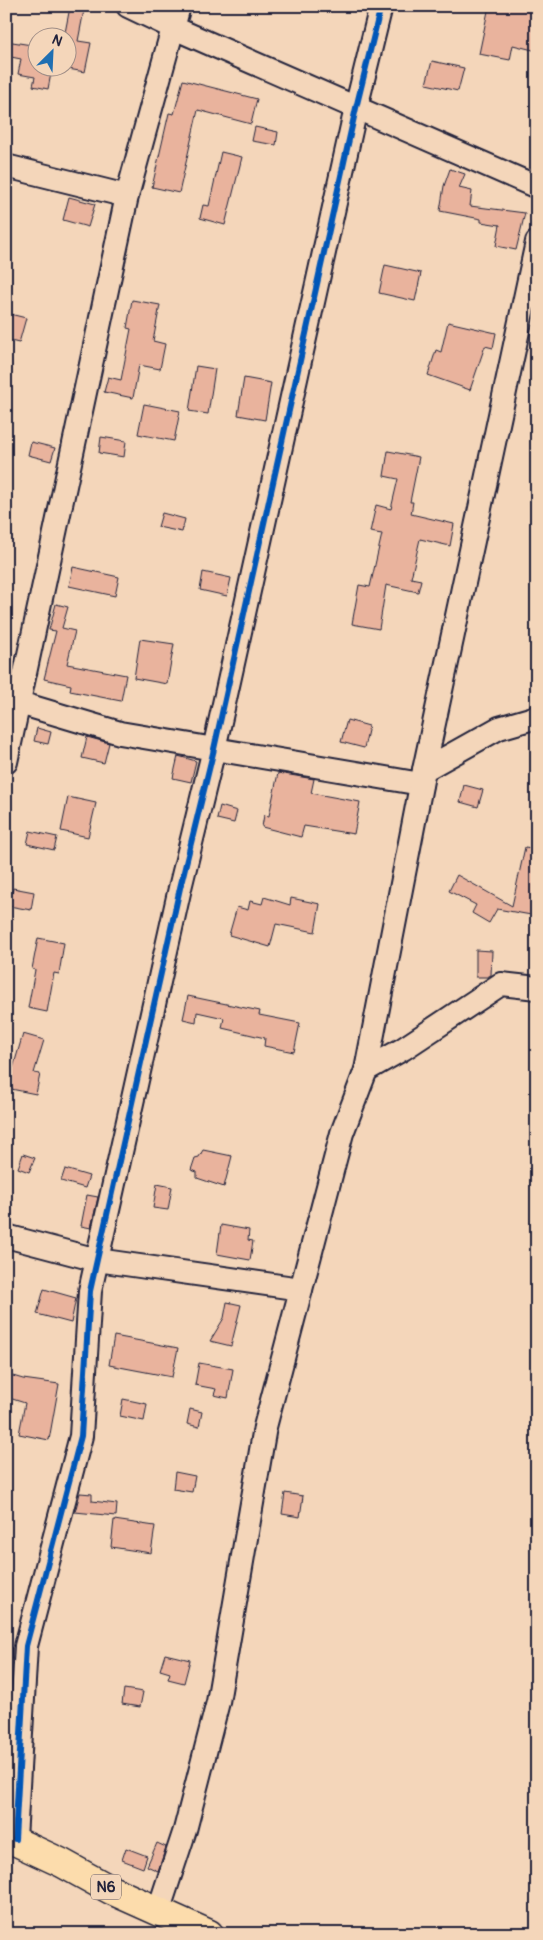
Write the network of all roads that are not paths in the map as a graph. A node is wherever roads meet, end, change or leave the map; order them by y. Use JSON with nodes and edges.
{"nodes":[{"id":1,"x":128,"y":6,"type":"edge"},
{"id":2,"x":179,"y":6,"type":"edge"},
{"id":3,"x":381,"y":6,"type":"edge"},
{"id":4,"x":174,"y":28,"type":"junction"},
{"id":5,"x":356,"y":108,"type":"junction"},
{"id":6,"x":6,"y":166,"type":"edge"},
{"id":7,"x":537,"y":187,"type":"edge"},
{"id":8,"x":126,"y":196,"type":"junction"},
{"id":9,"x":537,"y":242,"type":"edge"},
{"id":10,"x":13,"y":701,"type":"edge"},
{"id":11,"x":537,"y":717,"type":"edge"},
{"id":12,"x":214,"y":749,"type":"junction"},
{"id":13,"x":6,"y":762,"type":"edge"},
{"id":14,"x":422,"y":777,"type":"junction"},
{"id":15,"x":537,"y":988,"type":"edge"},
{"id":16,"x":366,"y":1070,"type":"junction"},
{"id":17,"x":6,"y":1236,"type":"edge"},
{"id":18,"x":97,"y":1260,"type":"junction"},
{"id":19,"x":301,"y":1289,"type":"junction"},
{"id":20,"x":11,"y":1838,"type":"edge"},
{"id":21,"x":158,"y":1912,"type":"junction"},
{"id":22,"x":209,"y":1934,"type":"edge"}],
"edges":[{"from":1,"to":4,"type":"street"},
{"from":2,"to":4,"type":"street"},
{"from":3,"to":5,"type":"street"},
{"from":4,"to":5,"type":"street"},
{"from":4,"to":8,"type":"street"},
{"from":5,"to":7,"type":"street"},
{"from":5,"to":12,"type":"street"},
{"from":6,"to":8,"type":"street"},
{"from":8,"to":10,"type":"street"},
{"from":9,"to":14,"type":"street"},
{"from":10,"to":12,"type":"street"},
{"from":10,"to":13,"type":"street"},
{"from":11,"to":14,"type":"street"},
{"from":12,"to":14,"type":"street"},
{"from":12,"to":18,"type":"street"},
{"from":14,"to":16,"type":"street"},
{"from":15,"to":16,"type":"street"},
{"from":16,"to":19,"type":"street"},
{"from":17,"to":18,"type":"street"},
{"from":18,"to":19,"type":"street"},
{"from":18,"to":20,"type":"street"},
{"from":19,"to":21,"type":"street"},
{"from":20,"to":21,"type":"highway","number":"N6"},
{"from":21,"to":22,"type":"highway","number":"N6"}]}
